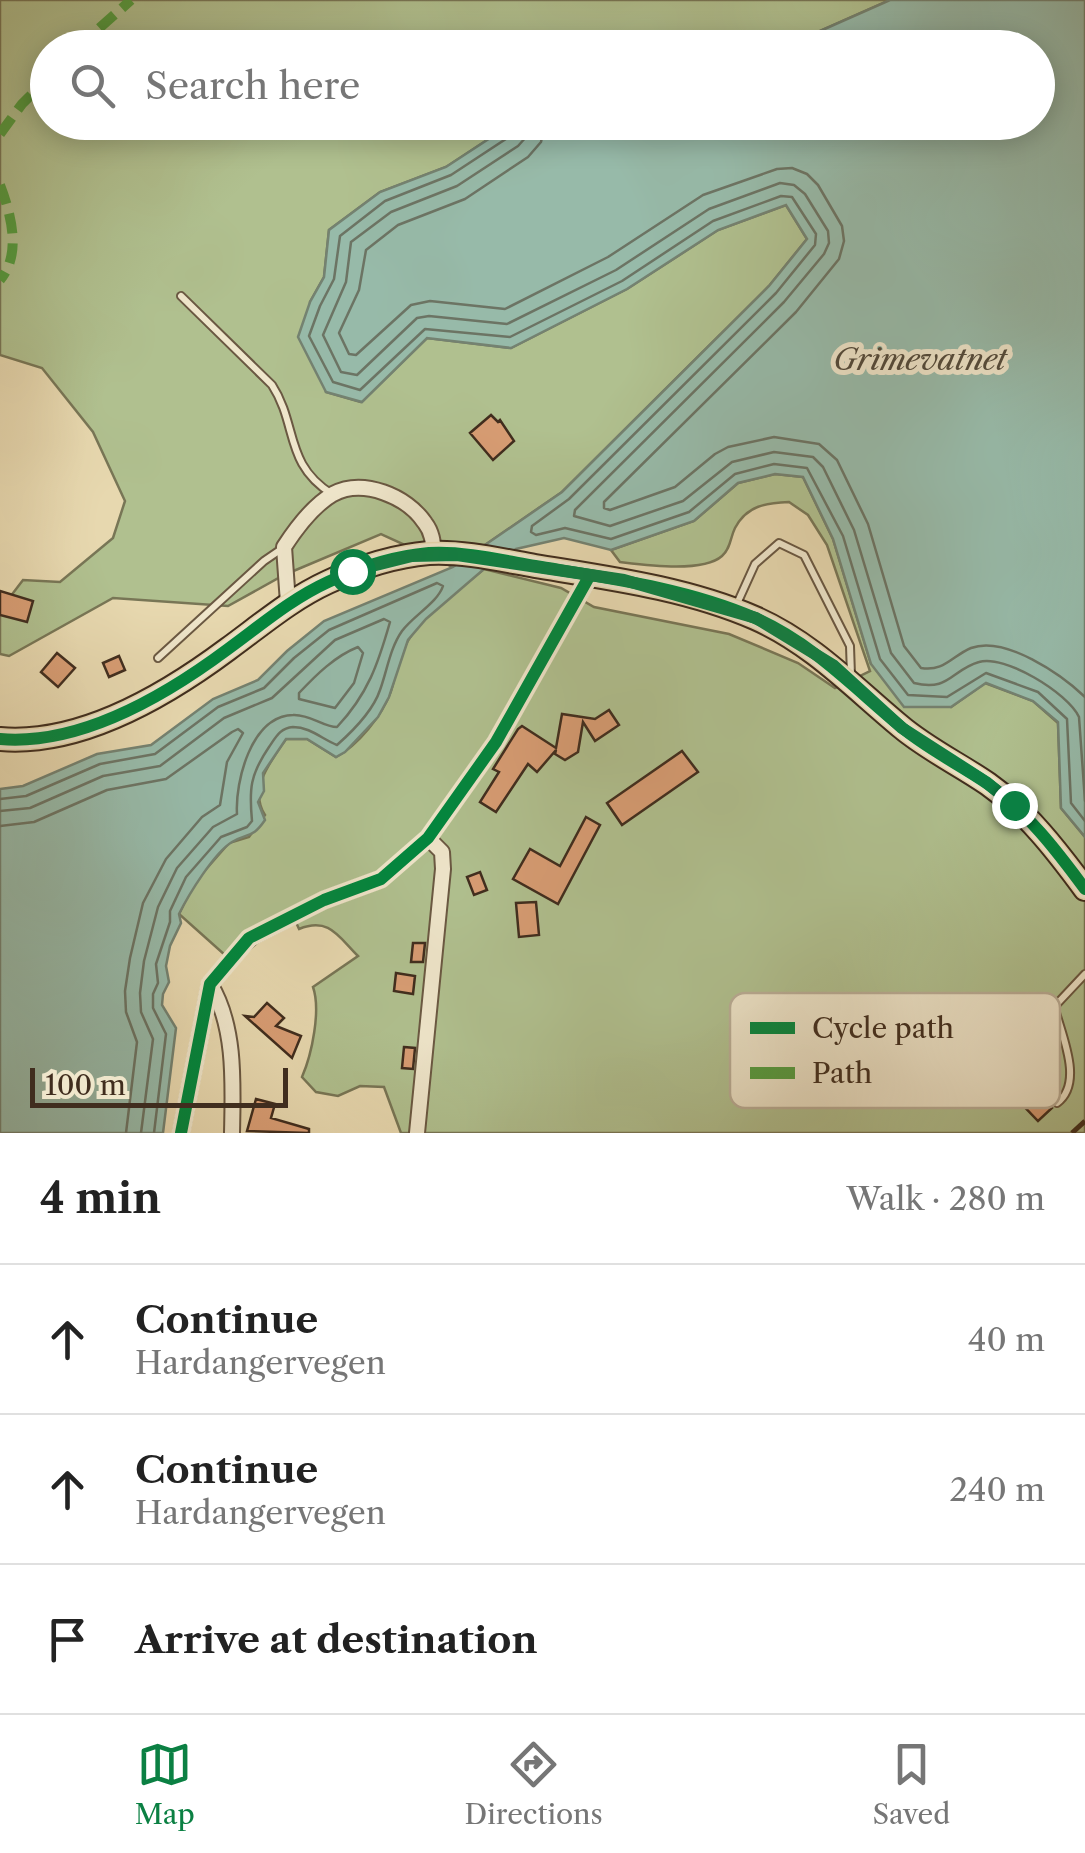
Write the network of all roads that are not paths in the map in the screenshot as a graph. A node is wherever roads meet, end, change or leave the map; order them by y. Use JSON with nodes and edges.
{"nodes":[{"id":1,"x":181,"y":296,"type":"dead end"},
{"id":2,"x":333,"y":494,"type":"junction"},
{"id":3,"x":284,"y":547,"type":"junction"},
{"id":4,"x":446,"y":554,"type":"junction"},
{"id":5,"x":590,"y":575,"type":"junction"},
{"id":6,"x":288,"y":603,"type":"junction"},
{"id":7,"x":734,"y":610,"type":"junction"},
{"id":8,"x":158,"y":658,"type":"dead end"},
{"id":9,"x":850,"y":682,"type":"junction"},
{"id":10,"x":0,"y":739,"type":"edge"},
{"id":11,"x":428,"y":838,"type":"junction"},
{"id":12,"x":1085,"y":890,"type":"edge"},
{"id":13,"x":1085,"y":974,"type":"edge"},
{"id":14,"x":210,"y":984,"type":"junction"},
{"id":15,"x":1060,"y":1002,"type":"edge"},
{"id":16,"x":1060,"y":1031,"type":"edge"},
{"id":17,"x":1060,"y":1101,"type":"edge"},
{"id":18,"x":180,"y":1133,"type":"edge"},
{"id":19,"x":232,"y":1133,"type":"edge"},
{"id":20,"x":418,"y":1133,"type":"edge"}],
"edges":[{"from":1,"to":2,"type":"lane"},
{"from":2,"to":3,"type":"street"},
{"from":2,"to":4,"type":"street"},
{"from":3,"to":6,"type":"street"},
{"from":3,"to":8,"type":"lane"},
{"from":4,"to":5,"type":"main road"},
{"from":4,"to":6,"type":"main road"},
{"from":5,"to":7,"type":"main road"},
{"from":5,"to":11,"type":"street"},
{"from":6,"to":10,"type":"main road"},
{"from":7,"to":9,"type":"main road"},
{"from":7,"to":9,"type":"lane"},
{"from":9,"to":12,"type":"main road"},
{"from":11,"to":14,"type":"street"},
{"from":11,"to":20,"type":"street"},
{"from":13,"to":15,"type":"lane"},
{"from":14,"to":18,"type":"street"},
{"from":14,"to":19,"type":"street"},
{"from":16,"to":17,"type":"lane"}]}
